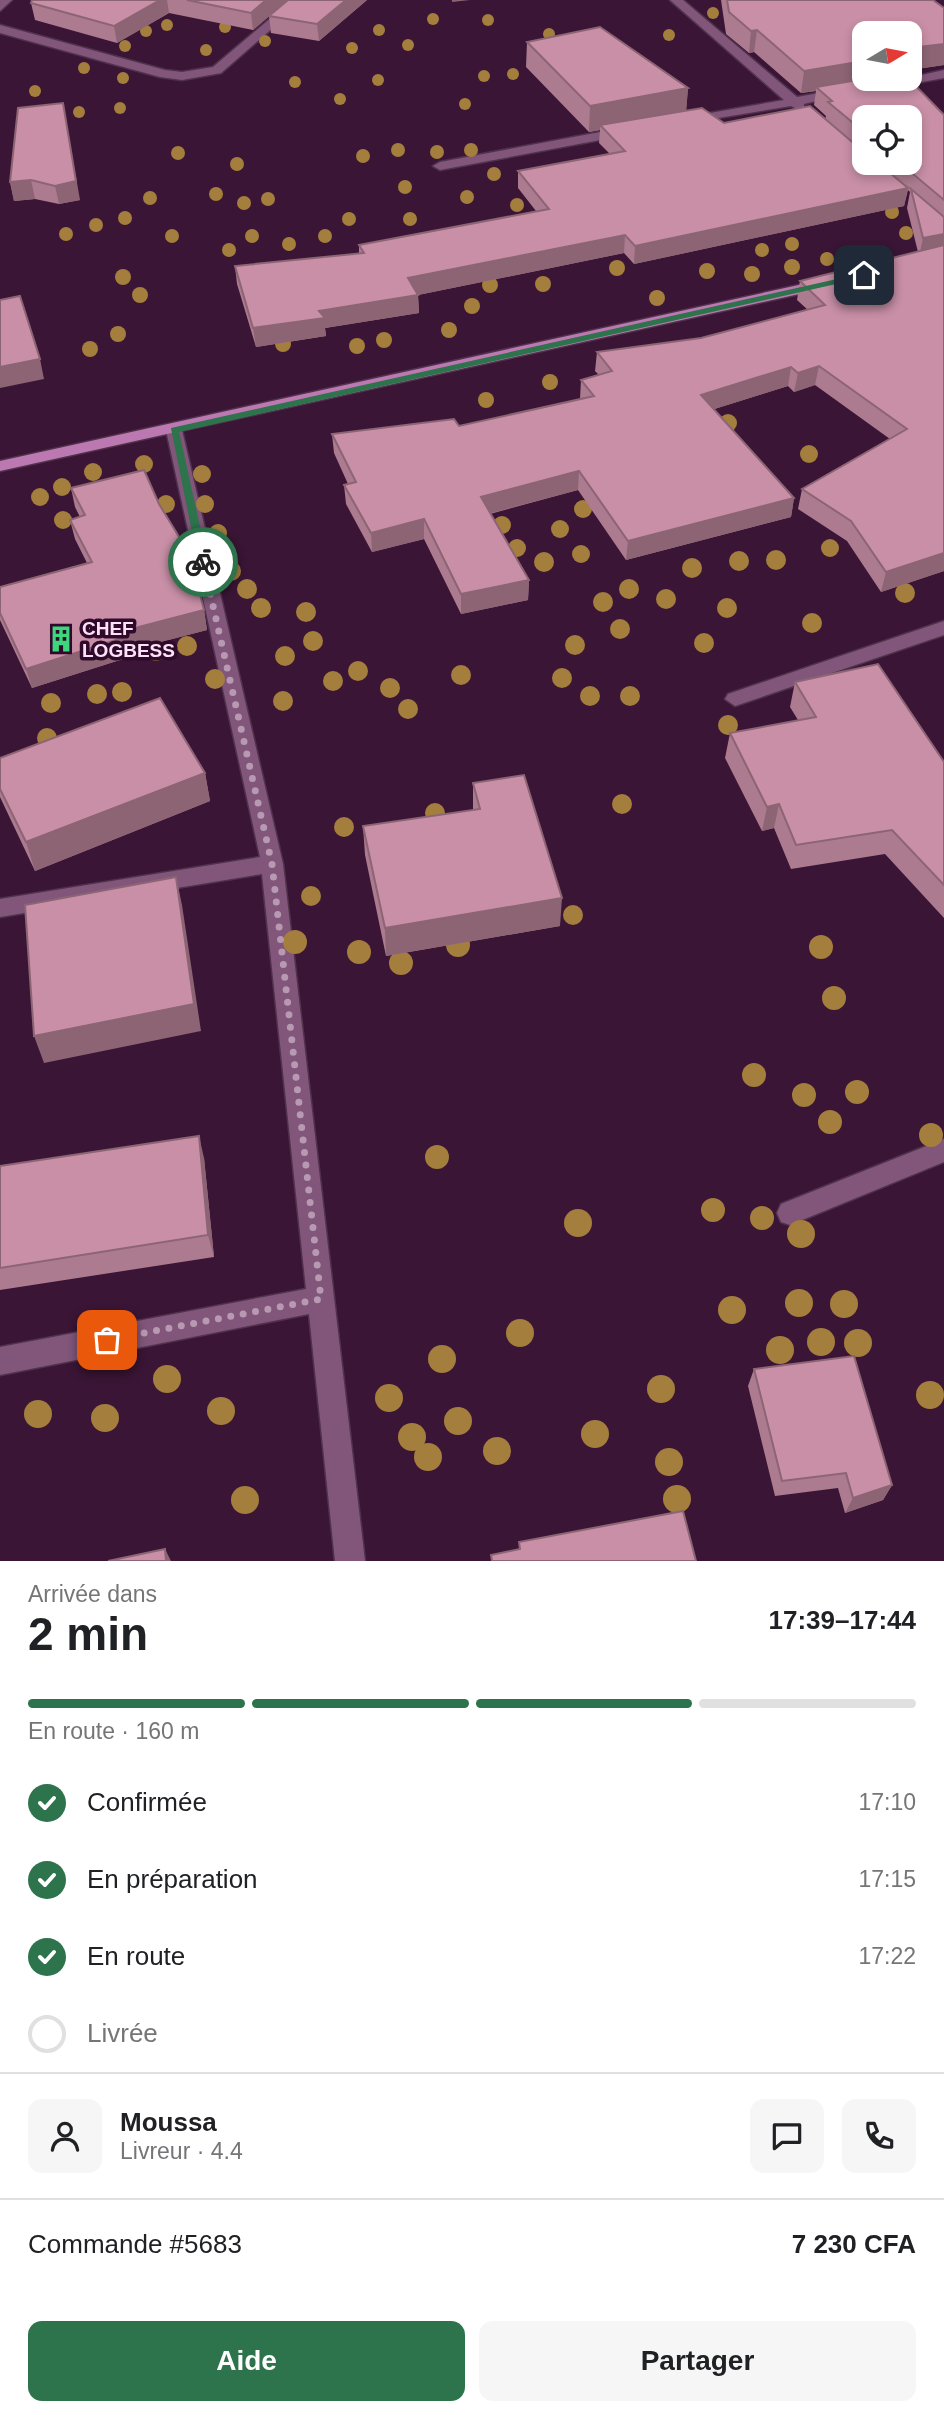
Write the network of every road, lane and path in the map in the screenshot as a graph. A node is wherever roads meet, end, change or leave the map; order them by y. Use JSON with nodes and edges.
{"nodes":[{"id":1,"x":6,"y":0,"type":"edge"},
{"id":2,"x":299,"y":0,"type":"edge"},
{"id":3,"x":676,"y":0,"type":"edge"},
{"id":4,"x":0,"y":7,"type":"edge"},
{"id":5,"x":0,"y":29,"type":"edge"},
{"id":6,"x":944,"y":74,"type":"edge"},
{"id":7,"x":793,"y":101,"type":"junction"},
{"id":8,"x":813,"y":119,"type":"edge"},
{"id":9,"x":671,"y":124,"type":"edge"},
{"id":10,"x":643,"y":128,"type":"edge"},
{"id":11,"x":440,"y":166,"type":"dead end"},
{"id":12,"x":836,"y":282,"type":"edge"},
{"id":13,"x":174,"y":430,"type":"junction"},
{"id":14,"x":0,"y":466,"type":"edge"},
{"id":15,"x":944,"y":628,"type":"edge"},
{"id":16,"x":735,"y":699,"type":"dead end"},
{"id":17,"x":272,"y":864,"type":"junction"},
{"id":18,"x":0,"y":908,"type":"edge"},
{"id":19,"x":944,"y":1150,"type":"edge"},
{"id":20,"x":790,"y":1213,"type":"dead end"},
{"id":21,"x":321,"y":1299,"type":"junction"},
{"id":22,"x":0,"y":1361,"type":"edge"},
{"id":23,"x":350,"y":1561,"type":"edge"}],
"edges":[{"from":1,"to":4,"type":"street"},
{"from":2,"to":5,"type":"street"},
{"from":3,"to":7,"type":"street"},
{"from":6,"to":7,"type":"street"},
{"from":7,"to":8,"type":"street"},
{"from":7,"to":9,"type":"street"},
{"from":10,"to":11,"type":"street"},
{"from":12,"to":13,"type":"main road"},
{"from":13,"to":14,"type":"main road"},
{"from":13,"to":17,"type":"street"},
{"from":15,"to":16,"type":"street"},
{"from":17,"to":18,"type":"street"},
{"from":17,"to":21,"type":"street"},
{"from":19,"to":20,"type":"street"},
{"from":21,"to":22,"type":"street"},
{"from":21,"to":23,"type":"street"}]}
